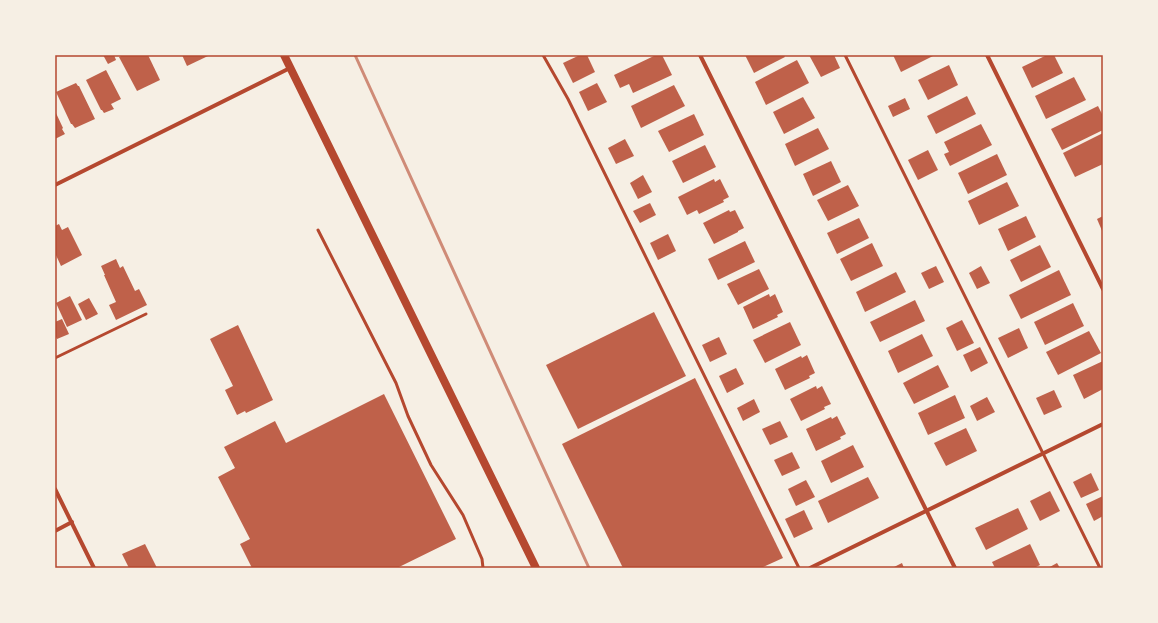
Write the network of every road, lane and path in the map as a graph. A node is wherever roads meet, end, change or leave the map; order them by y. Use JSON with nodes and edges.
{"nodes":[{"id":1,"x":284,"y":55,"type":"edge"},
{"id":2,"x":543,"y":55,"type":"edge"},
{"id":3,"x":700,"y":55,"type":"edge"},
{"id":4,"x":845,"y":55,"type":"edge"},
{"id":5,"x":987,"y":55,"type":"edge"},
{"id":6,"x":290,"y":68,"type":"junction"},
{"id":7,"x":55,"y":185,"type":"edge"},
{"id":8,"x":318,"y":230,"type":"dead end"},
{"id":9,"x":1103,"y":289,"type":"edge"},
{"id":10,"x":146,"y":314,"type":"dead end"},
{"id":11,"x":55,"y":358,"type":"edge"},
{"id":12,"x":1103,"y":424,"type":"edge"},
{"id":13,"x":1044,"y":453,"type":"junction"},
{"id":14,"x":55,"y":489,"type":"edge"},
{"id":15,"x":926,"y":511,"type":"junction"},
{"id":16,"x":72,"y":522,"type":"junction"},
{"id":17,"x":55,"y":531,"type":"edge"},
{"id":18,"x":94,"y":568,"type":"edge"},
{"id":19,"x":483,"y":568,"type":"edge"},
{"id":20,"x":536,"y":568,"type":"edge"},
{"id":21,"x":799,"y":568,"type":"edge"},
{"id":22,"x":810,"y":568,"type":"edge"},
{"id":23,"x":955,"y":568,"type":"edge"},
{"id":24,"x":1100,"y":568,"type":"edge"}],
"edges":[{"from":1,"to":6,"type":"main road"},
{"from":2,"to":21,"type":"lane"},
{"from":3,"to":15,"type":"street"},
{"from":4,"to":13,"type":"lane"},
{"from":5,"to":9,"type":"street"},
{"from":6,"to":7,"type":"street"},
{"from":6,"to":20,"type":"main road"},
{"from":8,"to":19,"type":"lane"},
{"from":10,"to":11,"type":"lane"},
{"from":12,"to":13,"type":"street"},
{"from":13,"to":15,"type":"street"},
{"from":13,"to":24,"type":"lane"},
{"from":14,"to":16,"type":"street"},
{"from":15,"to":22,"type":"street"},
{"from":15,"to":23,"type":"street"},
{"from":16,"to":17,"type":"street"},
{"from":16,"to":18,"type":"street"}]}
